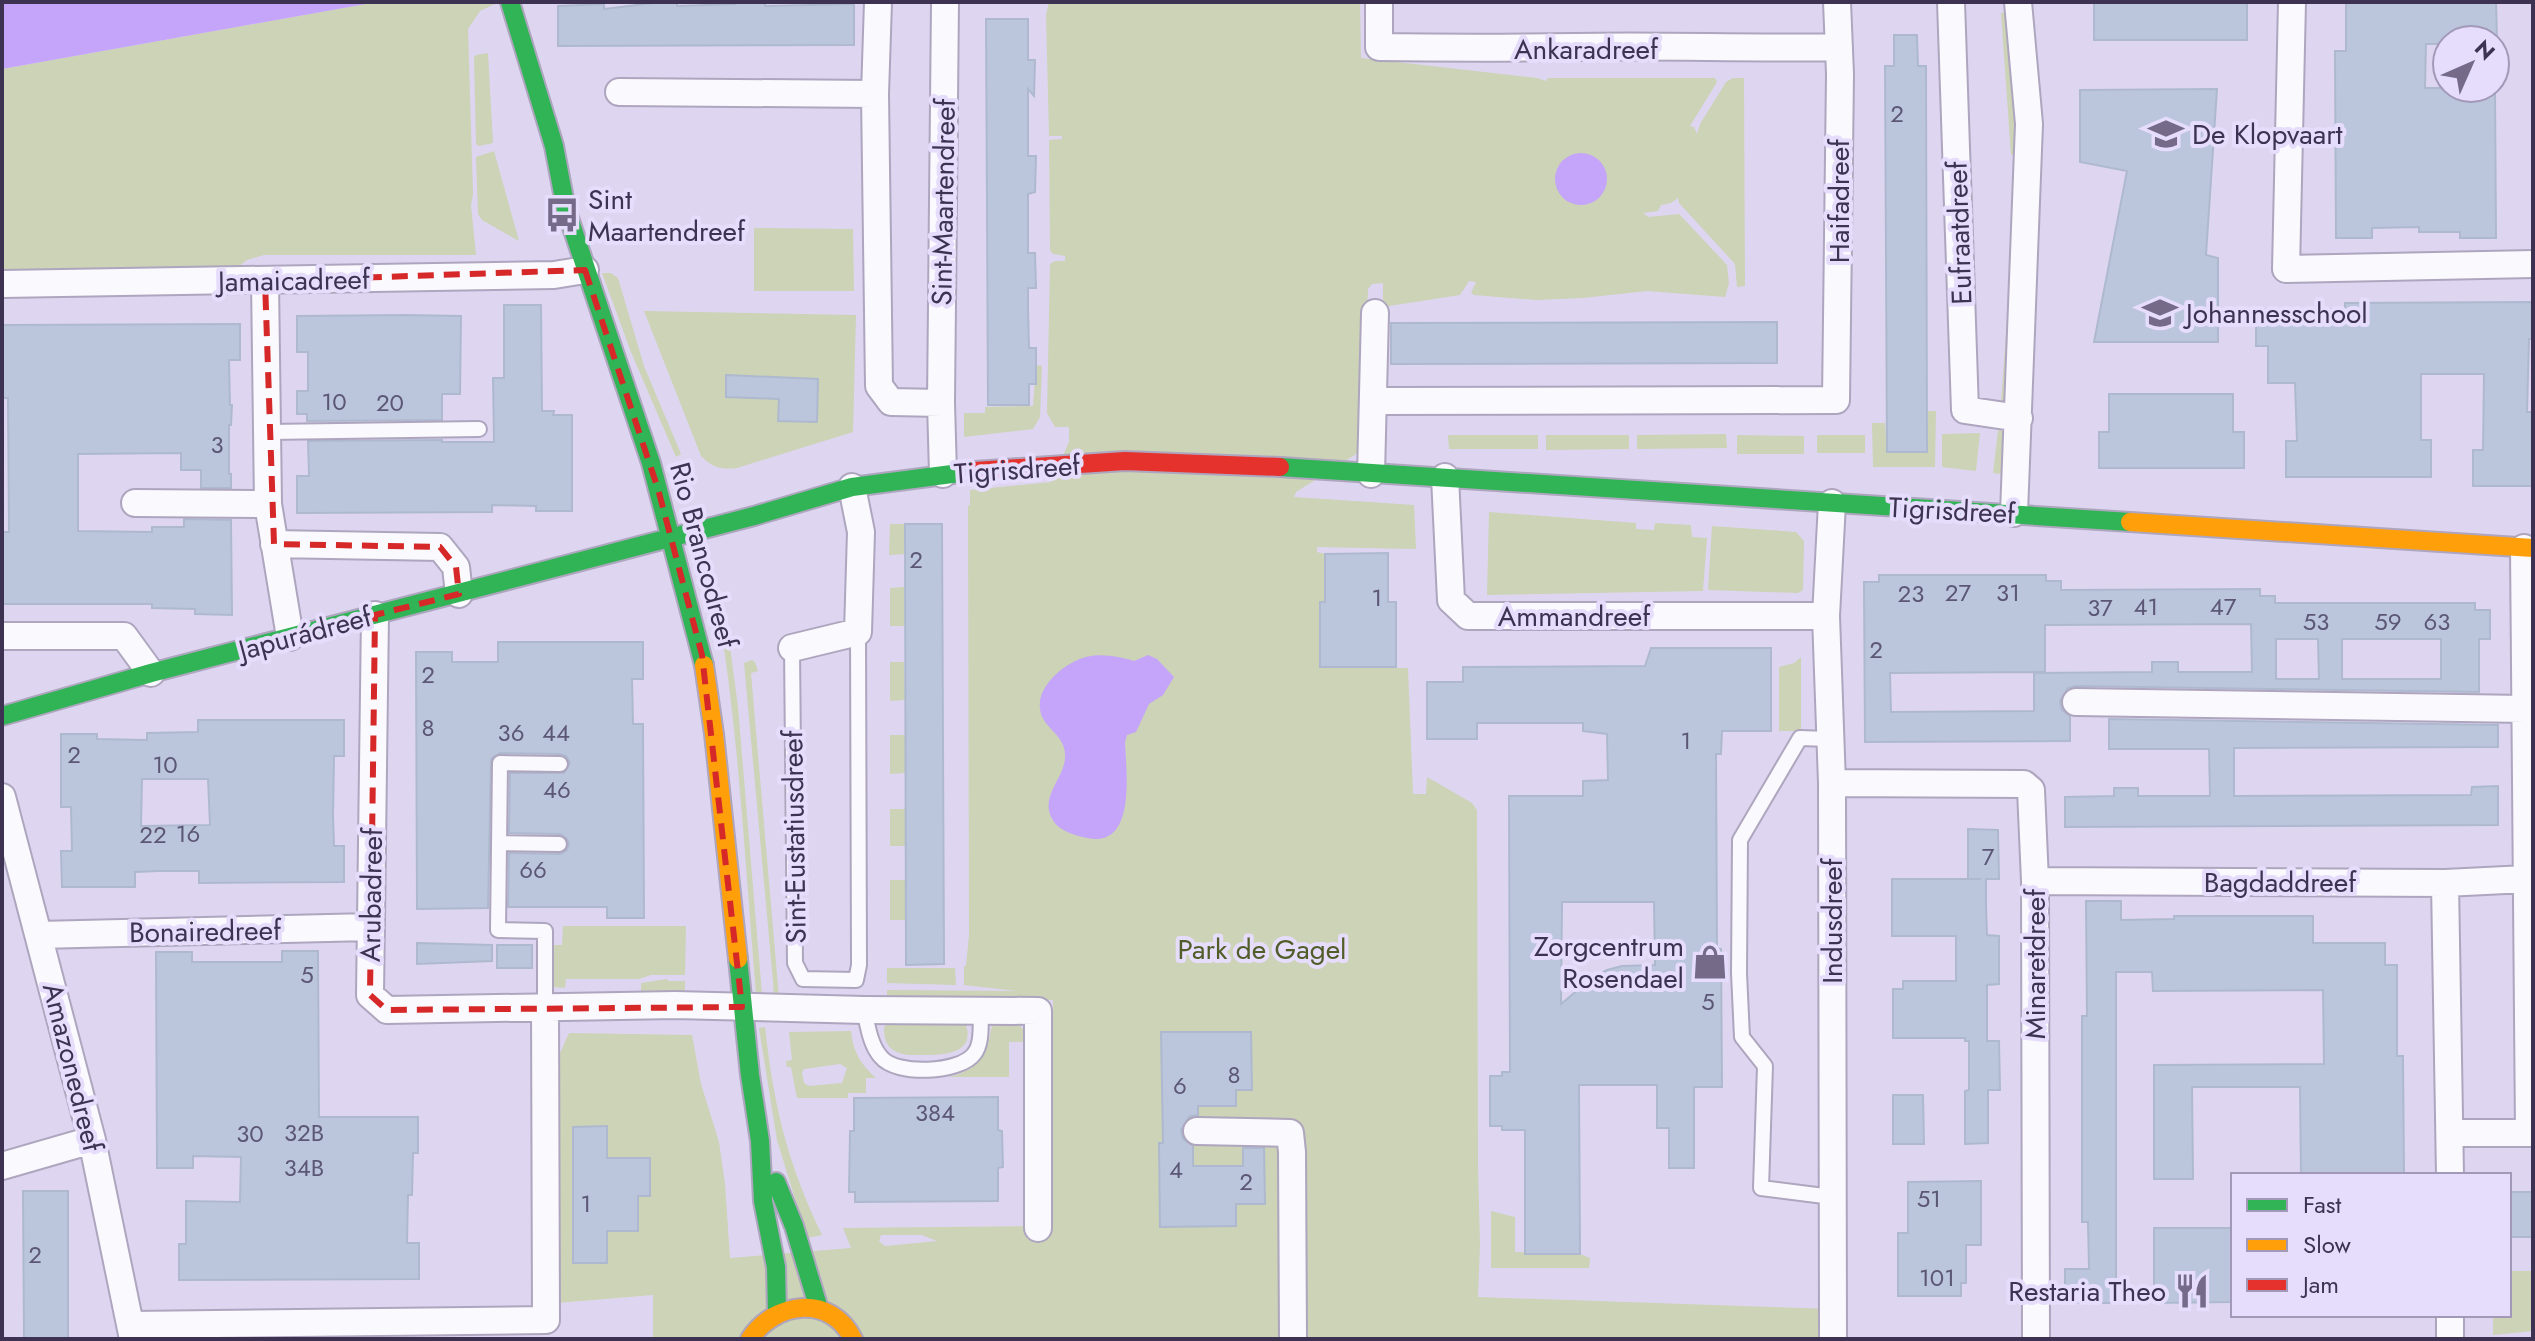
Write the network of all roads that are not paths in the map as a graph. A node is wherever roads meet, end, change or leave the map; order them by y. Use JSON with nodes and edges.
{"nodes":[{"id":1,"x":510,"y":2,"type":"edge"},
{"id":2,"x":878,"y":2,"type":"edge"},
{"id":3,"x":945,"y":2,"type":"edge"},
{"id":4,"x":1379,"y":2,"type":"edge"},
{"id":5,"x":1837,"y":2,"type":"edge"},
{"id":6,"x":1951,"y":2,"type":"edge"},
{"id":7,"x":2018,"y":2,"type":"edge"},
{"id":8,"x":2292,"y":2,"type":"edge"},
{"id":9,"x":1839,"y":47,"type":"junction"},
{"id":10,"x":619,"y":92,"type":"dead end"},
{"id":11,"x":875,"y":94,"type":"junction"},
{"id":12,"x":2533,"y":264,"type":"edge"},
{"id":13,"x":585,"y":270,"type":"junction"},
{"id":14,"x":265,"y":281,"type":"junction"},
{"id":15,"x":2,"y":284,"type":"edge"},
{"id":16,"x":1375,"y":313,"type":"dead end"},
{"id":17,"x":1373,"y":401,"type":"junction"},
{"id":18,"x":941,"y":403,"type":"junction"},
{"id":19,"x":2019,"y":418,"type":"junction"},
{"id":20,"x":479,"y":429,"type":"dead end"},
{"id":21,"x":268,"y":432,"type":"junction"},
{"id":22,"x":943,"y":474,"type":"junction"},
{"id":23,"x":1371,"y":474,"type":"junction"},
{"id":24,"x":1445,"y":477,"type":"junction"},
{"id":25,"x":852,"y":487,"type":"junction"},
{"id":26,"x":135,"y":503,"type":"dead end"},
{"id":27,"x":1832,"y":503,"type":"junction"},
{"id":28,"x":268,"y":504,"type":"junction"},
{"id":29,"x":2014,"y":513,"type":"junction"},
{"id":30,"x":671,"y":537,"type":"junction"},
{"id":31,"x":274,"y":544,"type":"junction"},
{"id":32,"x":2529,"y":548,"type":"edge"},
{"id":33,"x":459,"y":594,"type":"junction"},
{"id":34,"x":375,"y":615,"type":"junction"},
{"id":35,"x":1826,"y":616,"type":"junction"},
{"id":36,"x":858,"y":632,"type":"junction"},
{"id":37,"x":2,"y":636,"type":"edge"},
{"id":38,"x":290,"y":637,"type":"junction"},
{"id":39,"x":792,"y":648,"type":"joint"},
{"id":40,"x":151,"y":673,"type":"junction"},
{"id":41,"x":2076,"y":702,"type":"dead end"},
{"id":42,"x":2525,"y":709,"type":"junction"},
{"id":43,"x":2,"y":716,"type":"edge"},
{"id":44,"x":1829,"y":739,"type":"junction"},
{"id":45,"x":560,"y":764,"type":"dead end"},
{"id":46,"x":1832,"y":783,"type":"junction"},
{"id":47,"x":2,"y":797,"type":"edge"},
{"id":48,"x":499,"y":843,"type":"junction"},
{"id":49,"x":559,"y":844,"type":"dead end"},
{"id":50,"x":2526,"y":879,"type":"junction"},
{"id":51,"x":2035,"y":881,"type":"junction"},
{"id":52,"x":2445,"y":883,"type":"junction"},
{"id":53,"x":370,"y":927,"type":"junction"},
{"id":54,"x":39,"y":935,"type":"junction"},
{"id":55,"x":545,"y":1007,"type":"junction"},
{"id":56,"x":742,"y":1007,"type":"junction"},
{"id":57,"x":864,"y":1010,"type":"junction"},
{"id":58,"x":981,"y":1010,"type":"junction"},
{"id":59,"x":1197,"y":1131,"type":"dead end"},
{"id":60,"x":2450,"y":1133,"type":"junction"},
{"id":61,"x":2531,"y":1133,"type":"edge"},
{"id":62,"x":92,"y":1140,"type":"junction"},
{"id":63,"x":760,"y":1141,"type":"junction"},
{"id":64,"x":2,"y":1166,"type":"edge"},
{"id":65,"x":2450,"y":1173,"type":"edge"},
{"id":66,"x":1832,"y":1197,"type":"junction"},
{"id":67,"x":1038,"y":1228,"type":"dead end"},
{"id":68,"x":819,"y":1309,"type":"junction"},
{"id":69,"x":777,"y":1313,"type":"junction"},
{"id":70,"x":2450,"y":1317,"type":"edge"},
{"id":71,"x":132,"y":1332,"type":"edge"},
{"id":72,"x":743,"y":1338,"type":"edge"},
{"id":73,"x":853,"y":1339,"type":"edge"},
{"id":74,"x":1293,"y":1339,"type":"edge"},
{"id":75,"x":1833,"y":1339,"type":"edge"},
{"id":76,"x":2036,"y":1339,"type":"edge"},
{"id":77,"x":2450,"y":1339,"type":"edge"}],
"edges":[{"from":1,"to":13,"type":"street","name":"Rio Brancodreef"},
{"from":2,"to":11,"type":"street"},
{"from":3,"to":18,"type":"street","name":"Sint-Maartendreef"},
{"from":4,"to":9,"type":"street","name":"Ankaradreef"},
{"from":5,"to":9,"type":"street","name":"Haifadreef"},
{"from":6,"to":19,"type":"street","name":"Eufraatdreef"},
{"from":7,"to":19,"type":"street"},
{"from":8,"to":12,"type":"street"},
{"from":9,"to":17,"type":"street","name":"Haifadreef"},
{"from":10,"to":11,"type":"street"},
{"from":11,"to":18,"type":"street"},
{"from":13,"to":14,"type":"street","name":"Jamaicadreef"},
{"from":13,"to":30,"type":"street","name":"Rio Brancodreef"},
{"from":14,"to":15,"type":"street","name":"Jamaicadreef"},
{"from":14,"to":21,"type":"street"},
{"from":16,"to":17,"type":"street"},
{"from":17,"to":23,"type":"street"},
{"from":18,"to":22,"type":"street","name":"Sint-Maartendreef"},
{"from":19,"to":29,"type":"street"},
{"from":20,"to":21,"type":"lane"},
{"from":21,"to":28,"type":"street"},
{"from":22,"to":23,"type":"street","name":"Tigrisdreef"},
{"from":22,"to":25,"type":"street","name":"Tigrisdreef"},
{"from":23,"to":24,"type":"street","name":"Tigrisdreef"},
{"from":24,"to":27,"type":"street","name":"Tigrisdreef"},
{"from":24,"to":35,"type":"street","name":"Ammandreef"},
{"from":25,"to":30,"type":"street","name":"Tigrisdreef"},
{"from":25,"to":36,"type":"street","name":"Sint-Eustatiusdreef"},
{"from":26,"to":28,"type":"street"},
{"from":27,"to":29,"type":"street","name":"Tigrisdreef"},
{"from":27,"to":35,"type":"street","name":"Indusdreef"},
{"from":28,"to":31,"type":"street"},
{"from":29,"to":32,"type":"street","name":"Tigrisdreef"},
{"from":30,"to":33,"type":"street","name":"Japurádreef"},
{"from":30,"to":56,"type":"street","name":"Rio Brancodreef"},
{"from":31,"to":33,"type":"street"},
{"from":31,"to":38,"type":"street"},
{"from":32,"to":42,"type":"street"},
{"from":33,"to":34,"type":"street","name":"Japurádreef"},
{"from":34,"to":38,"type":"street","name":"Japurádreef"},
{"from":34,"to":53,"type":"street","name":"Arubadreef"},
{"from":35,"to":44,"type":"street","name":"Indusdreef"},
{"from":36,"to":39,"type":"street","name":"Sint-Eustatiusdreef"},
{"from":36,"to":39,"type":"lane","name":"Sint-Eustatiusdreef"},
{"from":37,"to":40,"type":"street"},
{"from":38,"to":40,"type":"street","name":"Japurádreef"},
{"from":40,"to":43,"type":"street","name":"Japurádreef"},
{"from":41,"to":42,"type":"street"},
{"from":42,"to":50,"type":"street"},
{"from":44,"to":46,"type":"street","name":"Indusdreef"},
{"from":44,"to":66,"type":"lane"},
{"from":45,"to":48,"type":"lane"},
{"from":46,"to":51,"type":"street","name":"Minaretdreef"},
{"from":46,"to":66,"type":"street","name":"Indusdreef"},
{"from":47,"to":54,"type":"street","name":"Amazonedreef"},
{"from":48,"to":49,"type":"lane"},
{"from":48,"to":55,"type":"lane"},
{"from":50,"to":52,"type":"street","name":"Bagdaddreef"},
{"from":50,"to":61,"type":"street"},
{"from":51,"to":52,"type":"street","name":"Bagdaddreef"},
{"from":51,"to":76,"type":"street","name":"Minaretdreef"},
{"from":52,"to":60,"type":"street"},
{"from":53,"to":54,"type":"street","name":"Bonairedreef"},
{"from":53,"to":55,"type":"street","name":"Arubadreef"},
{"from":54,"to":62,"type":"street","name":"Amazonedreef"},
{"from":55,"to":56,"type":"street","name":"Arubadreef"},
{"from":55,"to":71,"type":"street"},
{"from":56,"to":57,"type":"street"},
{"from":56,"to":63,"type":"street","name":"Rio Brancodreef"},
{"from":57,"to":58,"type":"street"},
{"from":57,"to":58,"type":"lane"},
{"from":58,"to":67,"type":"street"},
{"from":59,"to":74,"type":"street"},
{"from":60,"to":61,"type":"street"},
{"from":60,"to":65,"type":"street"},
{"from":62,"to":64,"type":"street"},
{"from":62,"to":71,"type":"street","name":"Amazonedreef"},
{"from":63,"to":68,"type":"street","name":"Rio Brancodreef"},
{"from":63,"to":69,"type":"street","name":"Rio Brancodreef"},
{"from":66,"to":75,"type":"street","name":"Indusdreef"},
{"from":68,"to":69,"type":"street"},
{"from":68,"to":73,"type":"street"},
{"from":69,"to":72,"type":"street"},
{"from":70,"to":77,"type":"street"}]}
